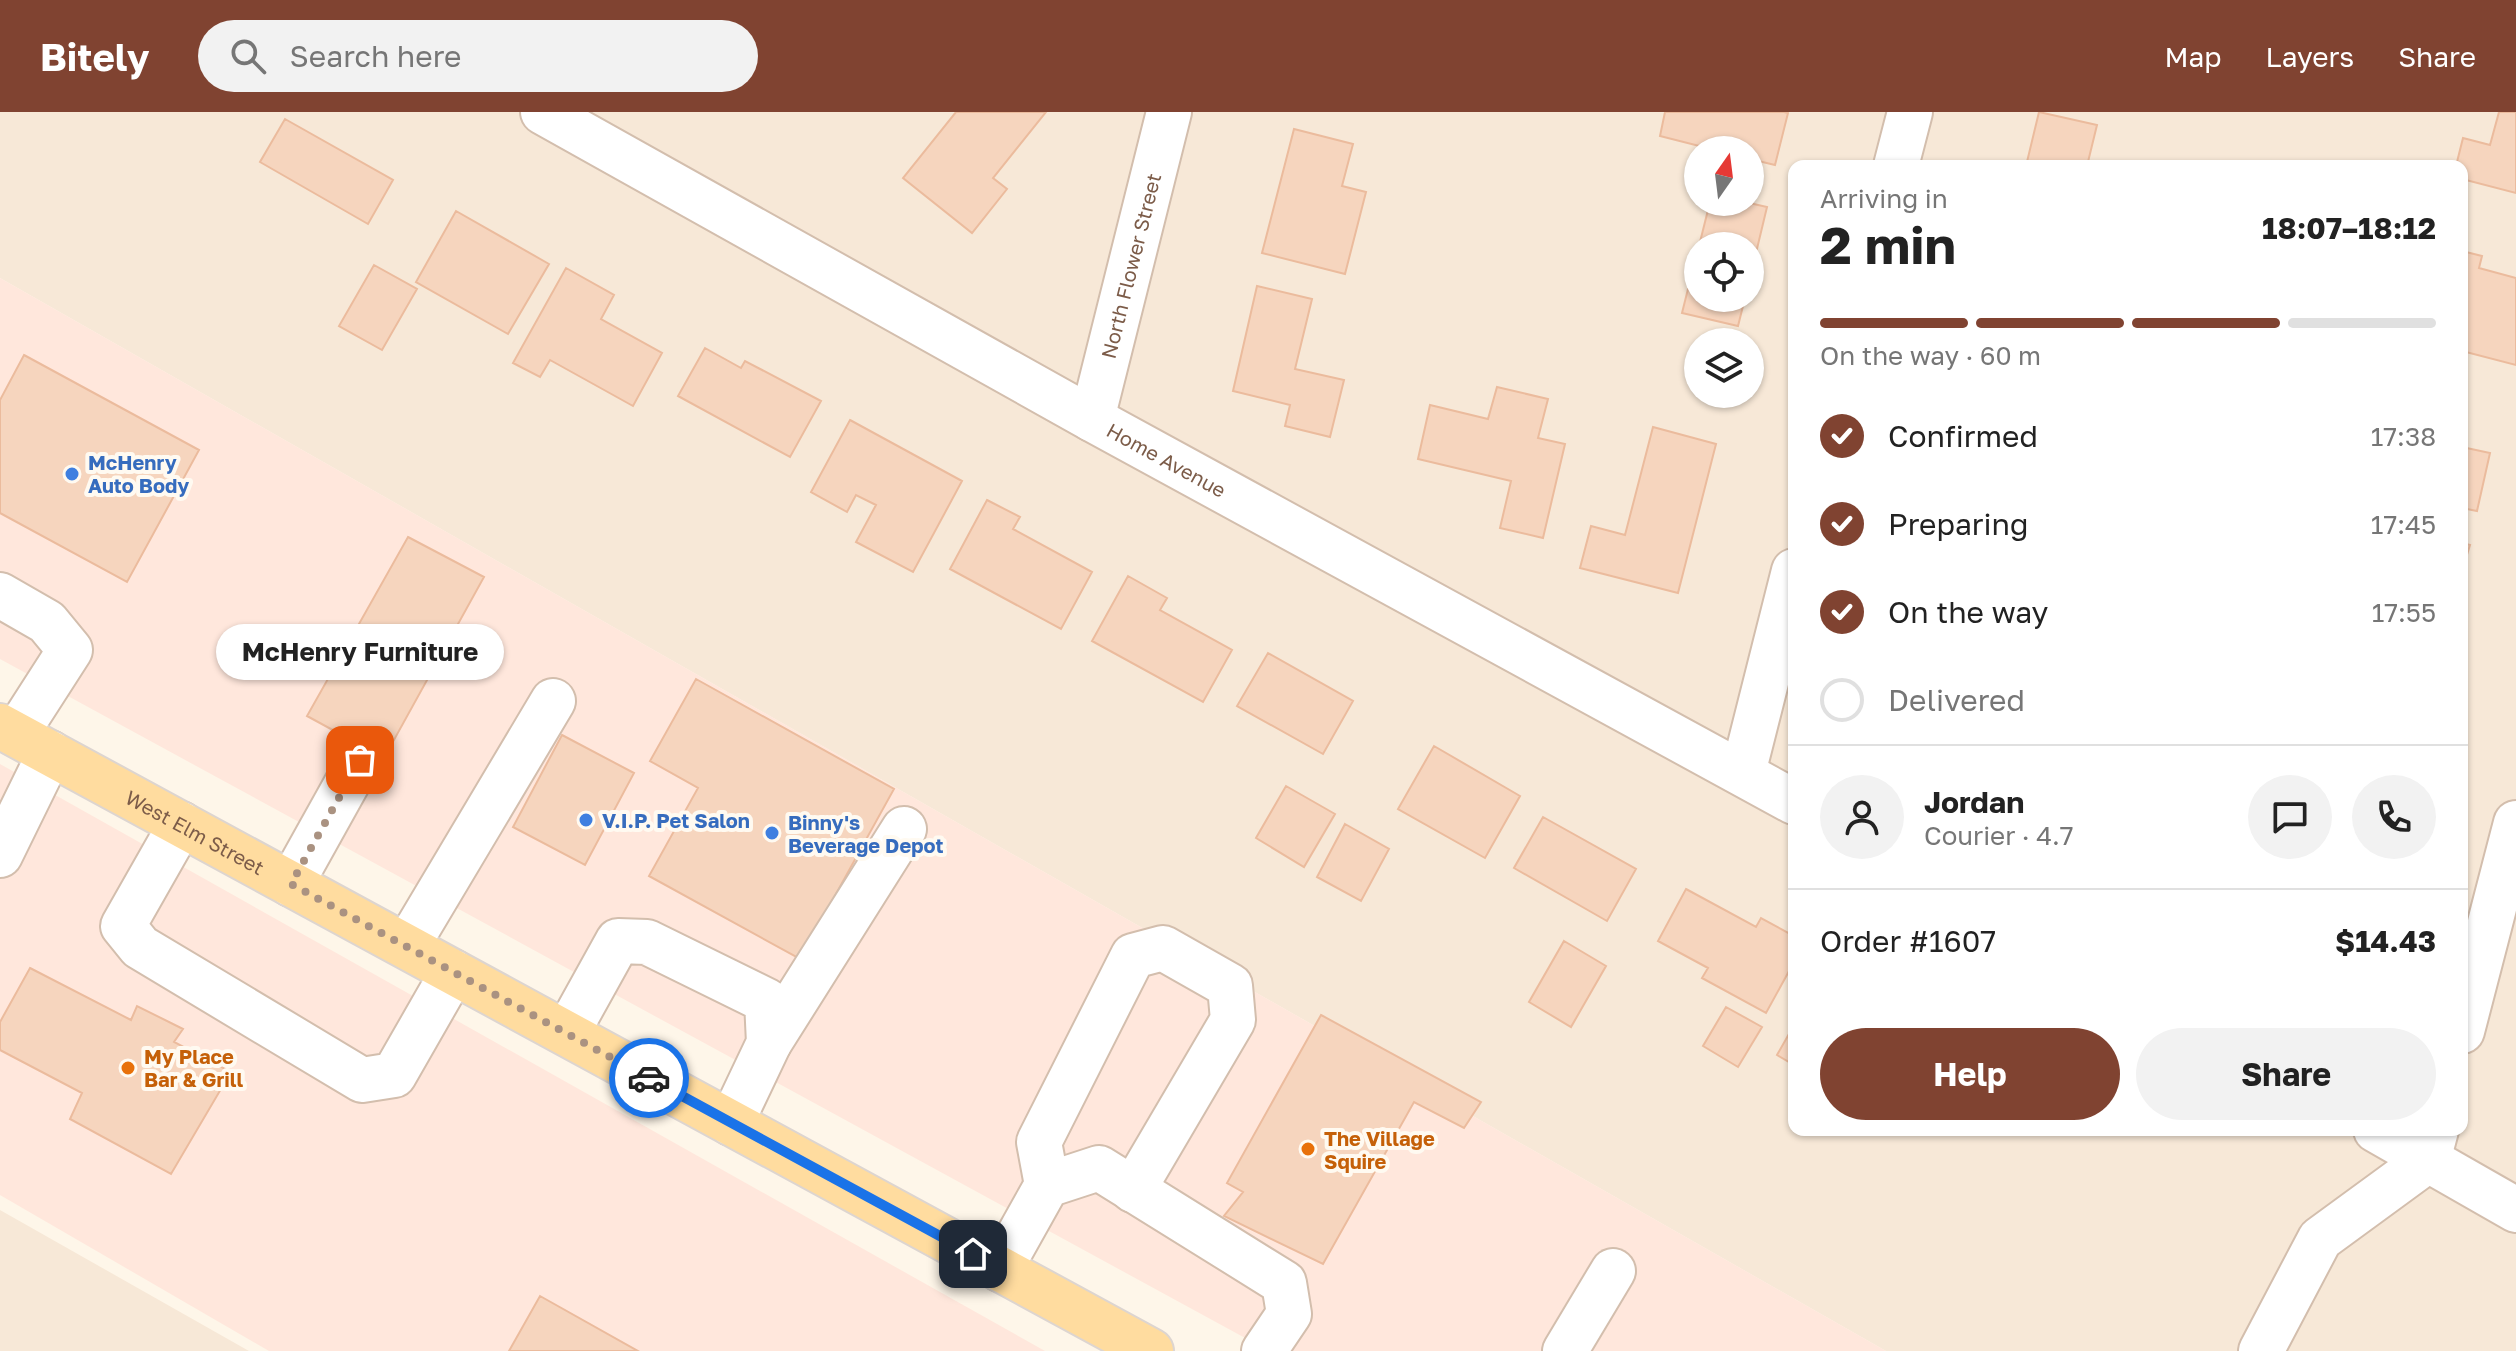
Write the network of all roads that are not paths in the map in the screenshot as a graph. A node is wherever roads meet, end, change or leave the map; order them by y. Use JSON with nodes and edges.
{"nodes":[{"id":1,"x":543,"y":112,"type":"edge"},
{"id":2,"x":1169,"y":112,"type":"edge"},
{"id":3,"x":1910,"y":112,"type":"edge"},
{"id":4,"x":1898,"y":160,"type":"edge"},
{"id":5,"x":1092,"y":419,"type":"junction"},
{"id":6,"x":0,"y":595,"type":"edge"},
{"id":7,"x":1788,"y":595,"type":"edge"},
{"id":8,"x":553,"y":701,"type":"dead end"},
{"id":9,"x":22,"y":738,"type":"edge"},
{"id":10,"x":360,"y":760,"type":"dead end"},
{"id":11,"x":1743,"y":773,"type":"junction"},
{"id":12,"x":1788,"y":799,"type":"edge"},
{"id":13,"x":2516,"y":823,"type":"edge"},
{"id":14,"x":181,"y":824,"type":"junction"},
{"id":15,"x":904,"y":829,"type":"dead end"},
{"id":16,"x":0,"y":855,"type":"edge"},
{"id":17,"x":291,"y":884,"type":"junction"},
{"id":18,"x":407,"y":946,"type":"junction"},
{"id":19,"x":453,"y":972,"type":"junction"},
{"id":20,"x":2468,"y":1008,"type":"edge"},
{"id":21,"x":567,"y":1033,"type":"junction"},
{"id":22,"x":769,"y":1043,"type":"junction"},
{"id":23,"x":731,"y":1123,"type":"junction"},
{"id":24,"x":2398,"y":1136,"type":"edge"},
{"id":25,"x":2432,"y":1145,"type":"edge"},
{"id":26,"x":1047,"y":1185,"type":"junction"},
{"id":27,"x":1133,"y":1190,"type":"junction"},
{"id":28,"x":2516,"y":1210,"type":"edge"},
{"id":29,"x":1000,"y":1269,"type":"junction"},
{"id":30,"x":1613,"y":1271,"type":"dead end"},
{"id":31,"x":1129,"y":1346,"type":"edge"},
{"id":32,"x":1264,"y":1351,"type":"edge"},
{"id":33,"x":1565,"y":1351,"type":"edge"},
{"id":34,"x":2261,"y":1351,"type":"edge"}],
"edges":[{"from":1,"to":5,"type":"street","name":"Home Avenue"},
{"from":2,"to":5,"type":"street","name":"North Flower Street"},
{"from":3,"to":4,"type":"street"},
{"from":5,"to":11,"type":"street","name":"Home Avenue"},
{"from":6,"to":9,"type":"street"},
{"from":7,"to":11,"type":"street"},
{"from":8,"to":18,"type":"street"},
{"from":9,"to":14,"type":"main road","name":"West Elm Street"},
{"from":9,"to":16,"type":"street"},
{"from":10,"to":17,"type":"street"},
{"from":11,"to":12,"type":"street","name":"Home Avenue"},
{"from":13,"to":20,"type":"street"},
{"from":14,"to":17,"type":"main road","name":"West Elm Street"},
{"from":14,"to":19,"type":"street"},
{"from":15,"to":22,"type":"street"},
{"from":17,"to":18,"type":"main road","name":"West Elm Street"},
{"from":18,"to":19,"type":"main road","name":"West Elm Street"},
{"from":19,"to":21,"type":"main road","name":"West Elm Street"},
{"from":21,"to":22,"type":"street"},
{"from":21,"to":23,"type":"main road","name":"West Elm Street"},
{"from":22,"to":23,"type":"street"},
{"from":23,"to":29,"type":"main road","name":"West Elm Street"},
{"from":24,"to":25,"type":"street"},
{"from":25,"to":28,"type":"street"},
{"from":25,"to":34,"type":"street"},
{"from":26,"to":27,"type":"street"},
{"from":26,"to":27,"type":"street"},
{"from":26,"to":29,"type":"street"},
{"from":27,"to":32,"type":"street"},
{"from":29,"to":31,"type":"main road","name":"West Elm Street"},
{"from":30,"to":33,"type":"street"}]}
